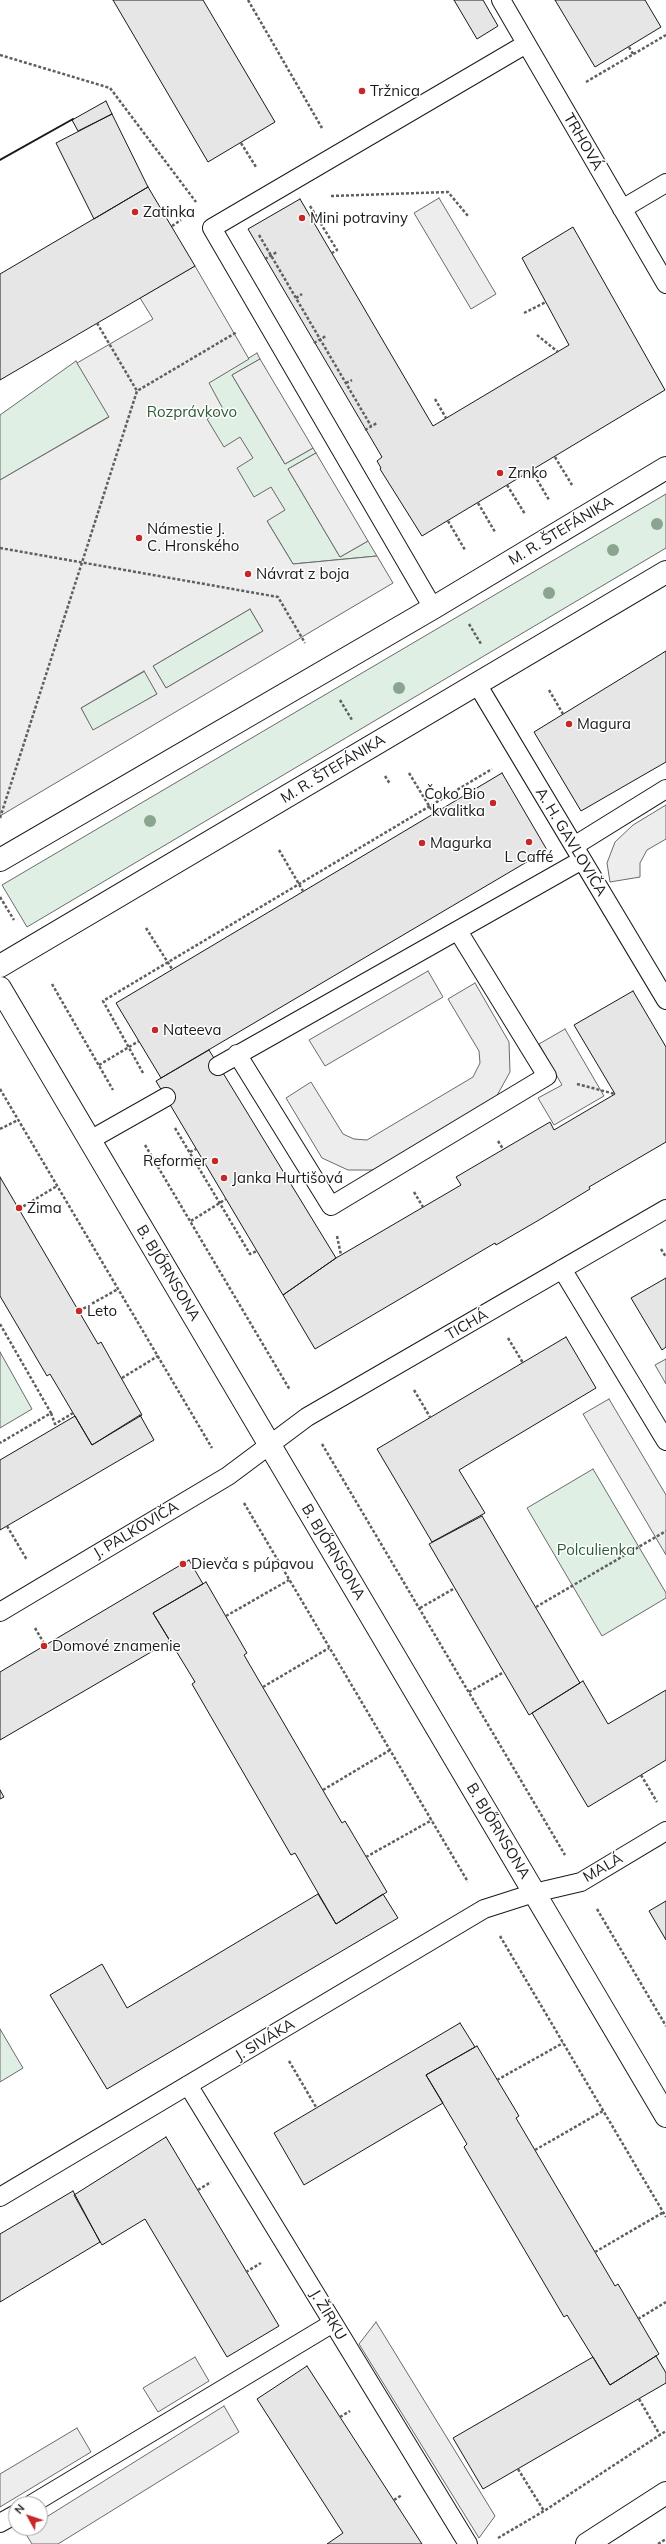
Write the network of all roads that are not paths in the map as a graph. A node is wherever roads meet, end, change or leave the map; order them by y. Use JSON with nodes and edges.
{"nodes":[{"id":1,"x":501,"y":0,"type":"edge"},
{"id":2,"x":526,"y":44,"type":"junction"},
{"id":3,"x":666,"y":183,"type":"edge"},
{"id":4,"x":622,"y":209,"type":"junction"},
{"id":5,"x":666,"y":284,"type":"edge"},
{"id":6,"x":666,"y":468,"type":"edge"},
{"id":7,"x":666,"y":572,"type":"edge"},
{"id":8,"x":433,"y":608,"type":"junction"},
{"id":9,"x":476,"y":684,"type":"junction"},
{"id":10,"x":666,"y":789,"type":"edge"},
{"id":11,"x":578,"y":853,"type":"junction"},
{"id":12,"x":0,"y":860,"type":"edge"},
{"id":13,"x":458,"y":931,"type":"junction"},
{"id":14,"x":0,"y":966,"type":"edge"},
{"id":15,"x":0,"y":988,"type":"edge"},
{"id":16,"x":666,"y":1000,"type":"edge"},
{"id":17,"x":238,"y":1054,"type":"junction"},
{"id":18,"x":218,"y":1066,"type":"dead end"},
{"id":19,"x":166,"y":1097,"type":"dead end"},
{"id":20,"x":90,"y":1140,"type":"junction"},
{"id":21,"x":666,"y":1209,"type":"edge"},
{"id":22,"x":562,"y":1269,"type":"junction"},
{"id":23,"x":666,"y":1441,"type":"edge"},
{"id":24,"x":270,"y":1445,"type":"junction"},
{"id":25,"x":0,"y":1612,"type":"edge"},
{"id":26,"x":666,"y":1831,"type":"edge"},
{"id":27,"x":534,"y":1893,"type":"junction"},
{"id":28,"x":188,"y":2085,"type":"junction"},
{"id":29,"x":666,"y":2116,"type":"edge"},
{"id":30,"x":0,"y":2197,"type":"edge"},
{"id":31,"x":333,"y":2323,"type":"junction"},
{"id":32,"x":666,"y":2493,"type":"edge"},
{"id":33,"x":45,"y":2496,"type":"edge"},
{"id":34,"x":468,"y":2544,"type":"edge"},
{"id":35,"x":587,"y":2544,"type":"edge"}],
"edges":[{"from":1,"to":2,"type":"lane","name":"TRHOVÁ"},
{"from":2,"to":4,"type":"lane","name":"TRHOVÁ"},
{"from":2,"to":8,"type":"lane"},
{"from":3,"to":4,"type":"lane"},
{"from":4,"to":5,"type":"lane","name":"TRHOVÁ"},
{"from":6,"to":8,"type":"street","name":"M. R. ŠTEFÁNIKA"},
{"from":7,"to":9,"type":"street","name":"M. R. ŠTEFÁNIKA"},
{"from":8,"to":12,"type":"street","name":"M. R. ŠTEFÁNIKA"},
{"from":9,"to":11,"type":"lane","name":"A. H. GAVLOVIČA"},
{"from":9,"to":14,"type":"street","name":"M. R. ŠTEFÁNIKA"},
{"from":10,"to":11,"type":"lane"},
{"from":11,"to":13,"type":"lane"},
{"from":11,"to":16,"type":"lane","name":"A. H. GAVLOVIČA"},
{"from":13,"to":17,"type":"lane"},
{"from":13,"to":17,"type":"lane"},
{"from":15,"to":20,"type":"street","name":"B. BJŐRNSONA"},
{"from":17,"to":18,"type":"lane"},
{"from":19,"to":20,"type":"lane"},
{"from":20,"to":24,"type":"street","name":"B. BJŐRNSONA"},
{"from":21,"to":22,"type":"lane","name":"TICHÁ"},
{"from":22,"to":23,"type":"lane"},
{"from":22,"to":24,"type":"lane","name":"TICHÁ"},
{"from":24,"to":25,"type":"lane","name":"J. PALKOVIČA"},
{"from":24,"to":27,"type":"street","name":"B. BJŐRNSONA"},
{"from":26,"to":27,"type":"lane","name":"MALÁ"},
{"from":27,"to":28,"type":"lane","name":"J. SIVÁKA"},
{"from":27,"to":29,"type":"street","name":"B. BJŐRNSONA"},
{"from":28,"to":30,"type":"lane","name":"J. SIVÁKA"},
{"from":28,"to":31,"type":"lane","name":"J. ŽIRKU"},
{"from":31,"to":33,"type":"lane"},
{"from":31,"to":34,"type":"lane","name":"J. ŽIRKU"},
{"from":32,"to":35,"type":"street"}]}
